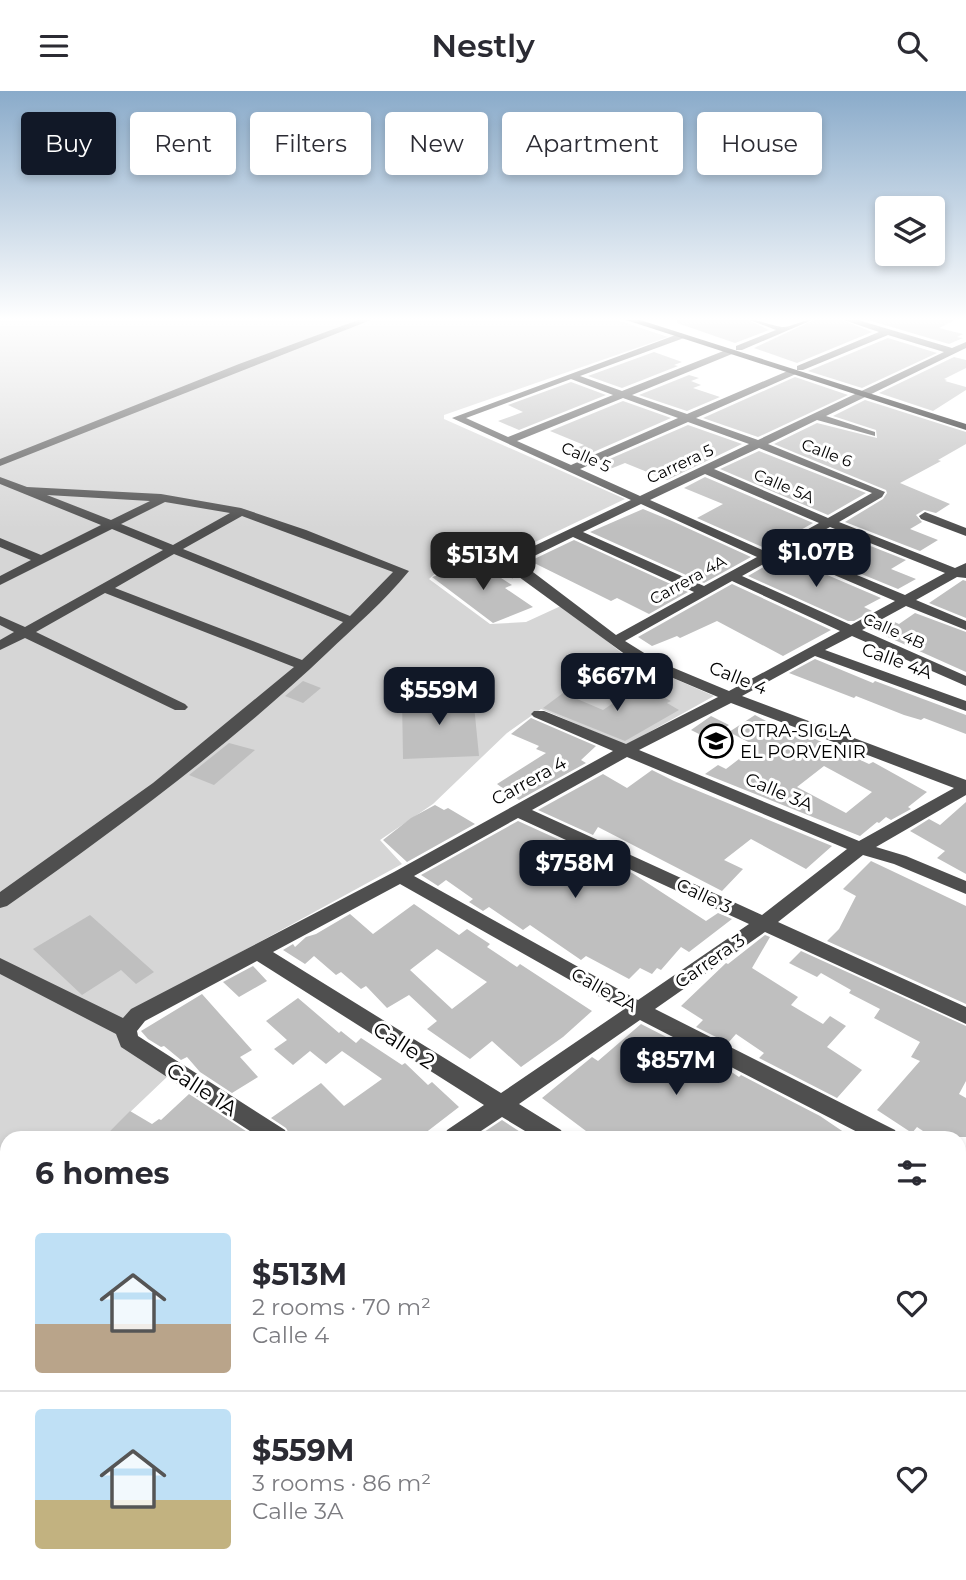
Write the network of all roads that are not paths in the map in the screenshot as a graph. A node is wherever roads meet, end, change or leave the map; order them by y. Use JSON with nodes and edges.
{"nodes":[{"id":1,"x":183,"y":389,"type":"edge"},
{"id":2,"x":534,"y":389,"type":"edge"},
{"id":3,"x":609,"y":389,"type":"edge"},
{"id":4,"x":637,"y":389,"type":"edge"},
{"id":5,"x":754,"y":389,"type":"edge"},
{"id":6,"x":857,"y":389,"type":"edge"},
{"id":7,"x":870,"y":389,"type":"edge"},
{"id":8,"x":865,"y":392,"type":"junction"},
{"id":9,"x":624,"y":395,"type":"junction"},
{"id":10,"x":816,"y":416,"type":"junction"},
{"id":11,"x":689,"y":419,"type":"junction"},
{"id":12,"x":966,"y":420,"type":"edge"},
{"id":13,"x":966,"y":427,"type":"edge"},
{"id":14,"x":871,"y":434,"type":"dead end"},
{"id":15,"x":508,"y":441,"type":"junction"},
{"id":16,"x":759,"y":445,"type":"junction"},
{"id":17,"x":0,"y":463,"type":"edge"},
{"id":18,"x":570,"y":469,"type":"junction"},
{"id":19,"x":706,"y":470,"type":"junction"},
{"id":20,"x":0,"y":480,"type":"edge"},
{"id":21,"x":875,"y":488,"type":"joint"},
{"id":22,"x":26,"y":490,"type":"junction"},
{"id":23,"x":163,"y":499,"type":"junction"},
{"id":24,"x":641,"y":500,"type":"junction"},
{"id":25,"x":241,"y":512,"type":"junction"},
{"id":26,"x":925,"y":516,"type":"dead end"},
{"id":27,"x":828,"y":522,"type":"junction"},
{"id":28,"x":111,"y":524,"type":"junction"},
{"id":29,"x":966,"y":531,"type":"edge"},
{"id":30,"x":573,"y":532,"type":"junction"},
{"id":31,"x":0,"y":542,"type":"edge"},
{"id":32,"x":781,"y":548,"type":"junction"},
{"id":33,"x":173,"y":549,"type":"junction"},
{"id":34,"x":766,"y":556,"type":"junction"},
{"id":35,"x":42,"y":560,"type":"junction"},
{"id":36,"x":518,"y":566,"type":"joint"},
{"id":37,"x":963,"y":573,"type":"edge"},
{"id":38,"x":731,"y":576,"type":"junction"},
{"id":39,"x":0,"y":582,"type":"edge"},
{"id":40,"x":104,"y":588,"type":"junction"},
{"id":41,"x":704,"y":591,"type":"junction"},
{"id":42,"x":904,"y":601,"type":"junction"},
{"id":43,"x":0,"y":620,"type":"edge"},
{"id":44,"x":354,"y":622,"type":"junction"},
{"id":45,"x":966,"y":627,"type":"edge"},
{"id":46,"x":850,"y":630,"type":"junction"},
{"id":47,"x":25,"y":632,"type":"junction"},
{"id":48,"x":617,"y":640,"type":"junction"},
{"id":49,"x":0,"y":646,"type":"edge"},
{"id":50,"x":814,"y":651,"type":"junction"},
{"id":51,"x":306,"y":667,"type":"junction"},
{"id":52,"x":966,"y":682,"type":"edge"},
{"id":53,"x":730,"y":697,"type":"junction"},
{"id":54,"x":966,"y":706,"type":"edge"},
{"id":55,"x":180,"y":707,"type":"dead end"},
{"id":56,"x":539,"y":714,"type":"dead end"},
{"id":57,"x":625,"y":751,"type":"junction"},
{"id":58,"x":966,"y":787,"type":"edge"},
{"id":59,"x":519,"y":811,"type":"junction"},
{"id":60,"x":860,"y":848,"type":"junction"},
{"id":61,"x":400,"y":876,"type":"junction"},
{"id":62,"x":966,"y":888,"type":"edge"},
{"id":63,"x":0,"y":901,"type":"edge"},
{"id":64,"x":763,"y":923,"type":"junction"},
{"id":65,"x":256,"y":950,"type":"junction"},
{"id":66,"x":0,"y":965,"type":"edge"},
{"id":67,"x":640,"y":1011,"type":"junction"},
{"id":68,"x":966,"y":1016,"type":"edge"},
{"id":69,"x":127,"y":1035,"type":"junction"},
{"id":70,"x":500,"y":1107,"type":"junction"},
{"id":71,"x":268,"y":1131,"type":"edge"},
{"id":72,"x":465,"y":1131,"type":"edge"},
{"id":73,"x":542,"y":1131,"type":"edge"},
{"id":74,"x":875,"y":1131,"type":"edge"}],
"edges":[{"from":1,"to":17,"type":"street"},
{"from":2,"to":15,"type":"street","name":"Calle 5"},
{"from":3,"to":9,"type":"street","name":"Calle 6"},
{"from":4,"to":9,"type":"street"},
{"from":5,"to":11,"type":"street"},
{"from":6,"to":8,"type":"main road"},
{"from":7,"to":8,"type":"street","name":"Carrera 5"},
{"from":8,"to":10,"type":"street","name":"Carrera 5"},
{"from":8,"to":12,"type":"main road"},
{"from":8,"to":13,"type":"main road"},
{"from":9,"to":11,"type":"street","name":"Calle 6"},
{"from":9,"to":15,"type":"street"},
{"from":10,"to":14,"type":"street"},
{"from":10,"to":16,"type":"street","name":"Carrera 5"},
{"from":11,"to":16,"type":"street","name":"Calle 6"},
{"from":11,"to":18,"type":"street"},
{"from":15,"to":18,"type":"street","name":"Calle 5"},
{"from":16,"to":19,"type":"street","name":"Carrera 5"},
{"from":16,"to":21,"type":"street","name":"Calle 6"},
{"from":18,"to":24,"type":"street","name":"Calle 5"},
{"from":19,"to":24,"type":"street","name":"Carrera 5"},
{"from":19,"to":27,"type":"street","name":"Calle 5A"},
{"from":20,"to":22,"type":"street"},
{"from":21,"to":27,"type":"street","name":"Carrera 4A"},
{"from":22,"to":23,"type":"street"},
{"from":22,"to":28,"type":"street"},
{"from":23,"to":25,"type":"street"},
{"from":23,"to":28,"type":"street"},
{"from":24,"to":30,"type":"street","name":"Carrera 5"},
{"from":24,"to":34,"type":"street","name":"Calle 5"},
{"from":25,"to":33,"type":"street"},
{"from":25,"to":44,"type":"street"},
{"from":26,"to":29,"type":"street"},
{"from":27,"to":32,"type":"street","name":"Carrera 4A"},
{"from":27,"to":37,"type":"street","name":"Calle 5A"},
{"from":28,"to":33,"type":"street"},
{"from":28,"to":35,"type":"street"},
{"from":30,"to":36,"type":"street","name":"Carrera 5"},
{"from":30,"to":41,"type":"street"},
{"from":31,"to":35,"type":"street"},
{"from":32,"to":34,"type":"street","name":"Carrera 4A"},
{"from":32,"to":42,"type":"street"},
{"from":33,"to":40,"type":"street"},
{"from":33,"to":44,"type":"street"},
{"from":34,"to":38,"type":"street","name":"Carrera 4A"},
{"from":35,"to":39,"type":"street"},
{"from":36,"to":48,"type":"street","name":"Calle 4"},
{"from":37,"to":42,"type":"street","name":"Carrera 4"},
{"from":38,"to":41,"type":"street","name":"Carrera 4A"},
{"from":38,"to":46,"type":"street","name":"Calle 4B"},
{"from":40,"to":47,"type":"street"},
{"from":40,"to":51,"type":"street"},
{"from":41,"to":48,"type":"street","name":"Carrera 4A"},
{"from":42,"to":45,"type":"street"},
{"from":42,"to":46,"type":"street","name":"Carrera 4"},
{"from":43,"to":47,"type":"street"},
{"from":44,"to":51,"type":"street"},
{"from":46,"to":50,"type":"street","name":"Carrera 4"},
{"from":46,"to":52,"type":"street","name":"Calle 4B"},
{"from":47,"to":49,"type":"street"},
{"from":47,"to":55,"type":"street"},
{"from":48,"to":53,"type":"street","name":"Calle 4"},
{"from":50,"to":53,"type":"street","name":"Carrera 4"},
{"from":50,"to":54,"type":"street","name":"Calle 4A"},
{"from":51,"to":63,"type":"street"},
{"from":53,"to":57,"type":"street","name":"Carrera 4"},
{"from":53,"to":58,"type":"street","name":"Calle 4"},
{"from":56,"to":57,"type":"street","name":"Calle 3A"},
{"from":57,"to":59,"type":"street","name":"Carrera 4"},
{"from":57,"to":60,"type":"street","name":"Calle 3A"},
{"from":58,"to":60,"type":"street","name":"Carrera 3"},
{"from":59,"to":61,"type":"street","name":"Carrera 4"},
{"from":59,"to":64,"type":"street","name":"Calle 3"},
{"from":60,"to":62,"type":"street","name":"Calle 3A"},
{"from":60,"to":64,"type":"street","name":"Carrera 3"},
{"from":61,"to":65,"type":"street","name":"Carrera 4"},
{"from":61,"to":67,"type":"street","name":"Calle 2A"},
{"from":64,"to":67,"type":"street","name":"Carrera 3"},
{"from":64,"to":68,"type":"street","name":"Calle 3"},
{"from":65,"to":69,"type":"street","name":"Carrera 4"},
{"from":65,"to":70,"type":"street","name":"Calle 2"},
{"from":66,"to":69,"type":"street","name":"Calle 1A"},
{"from":67,"to":70,"type":"street","name":"Carrera 3"},
{"from":67,"to":74,"type":"street","name":"Calle 2A"},
{"from":69,"to":71,"type":"street","name":"Calle 1A"},
{"from":70,"to":72,"type":"street","name":"Carrera 3"},
{"from":70,"to":73,"type":"street","name":"Calle 2"}]}
